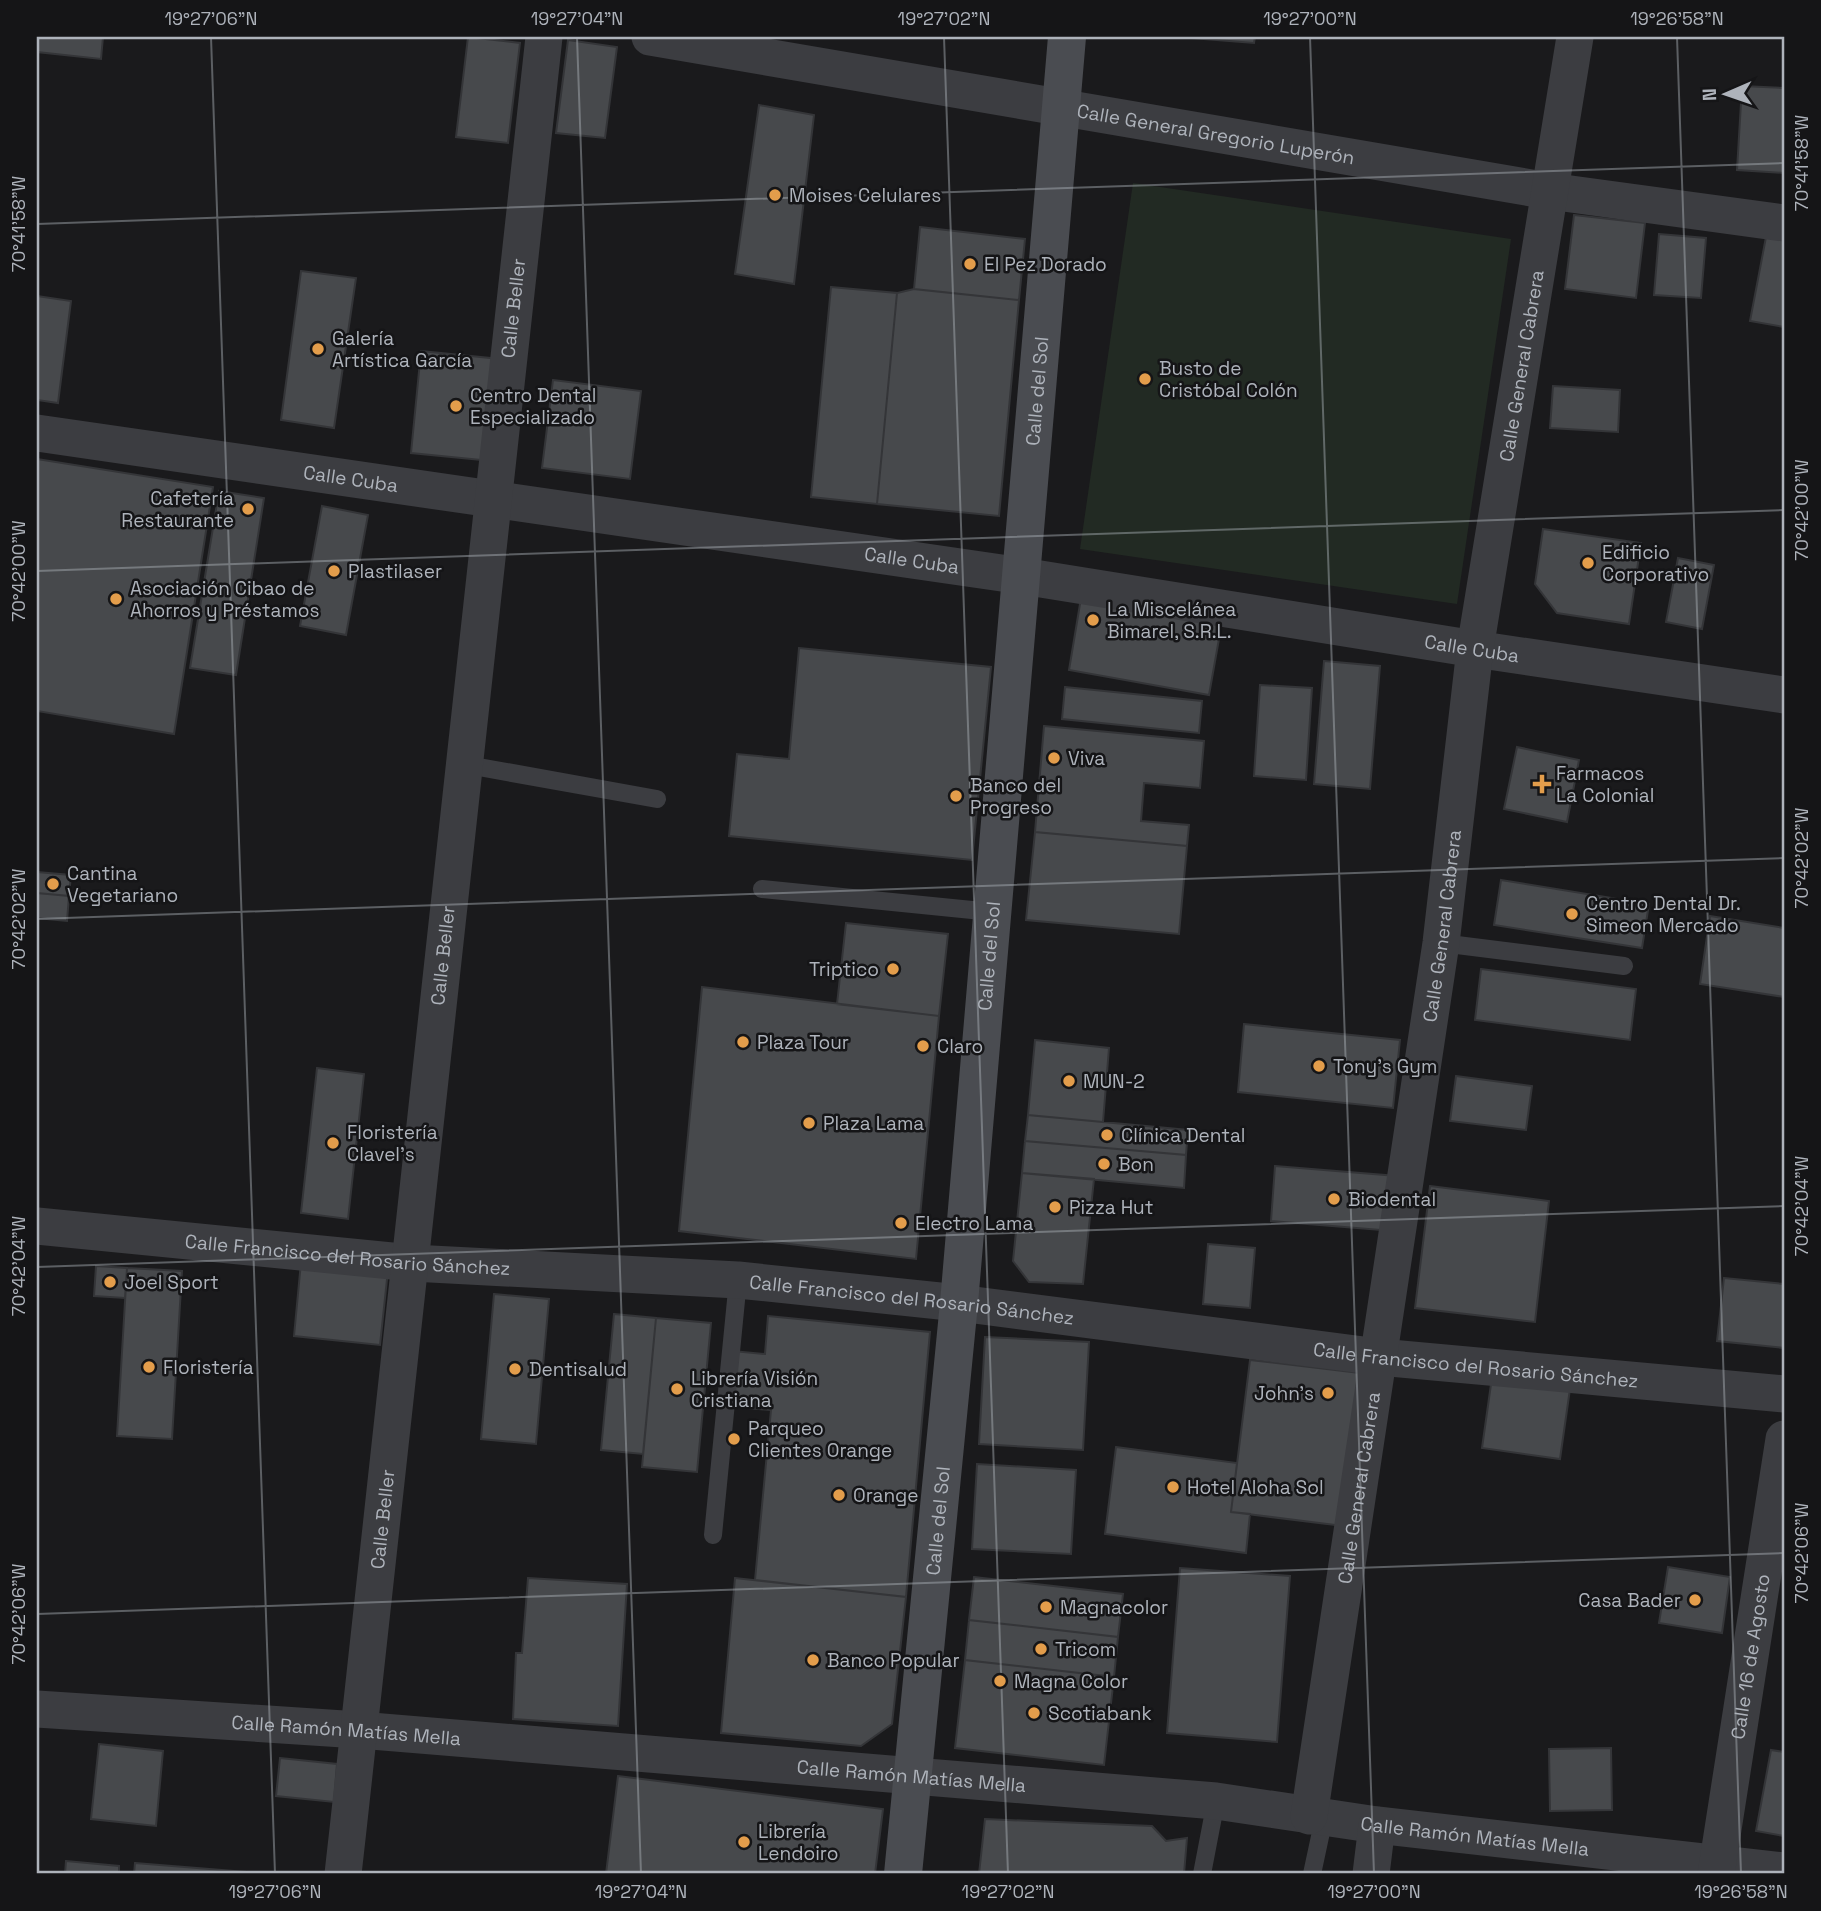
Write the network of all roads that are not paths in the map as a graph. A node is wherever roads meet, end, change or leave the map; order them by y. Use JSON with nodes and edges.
{"nodes":[{"id":1,"x":544,"y":37,"type":"edge"},
{"id":2,"x":650,"y":37,"type":"edge"},
{"id":3,"x":1067,"y":37,"type":"edge"},
{"id":4,"x":1575,"y":37,"type":"edge"},
{"id":5,"x":1061,"y":107,"type":"junction"},
{"id":6,"x":1549,"y":191,"type":"junction"},
{"id":7,"x":1784,"y":223,"type":"edge"},
{"id":8,"x":37,"y":433,"type":"edge"},
{"id":9,"x":490,"y":498,"type":"junction"},
{"id":10,"x":1022,"y":576,"type":"junction"},
{"id":11,"x":1475,"y":649,"type":"junction"},
{"id":12,"x":1784,"y":695,"type":"edge"},
{"id":13,"x":462,"y":764,"type":"junction"},
{"id":14,"x":657,"y":799,"type":"dead end"},
{"id":15,"x":762,"y":890,"type":"dead end"},
{"id":16,"x":992,"y":912,"type":"junction"},
{"id":17,"x":1441,"y":943,"type":"junction"},
{"id":18,"x":1624,"y":966,"type":"dead end"},
{"id":19,"x":37,"y":1226,"type":"edge"},
{"id":20,"x":412,"y":1263,"type":"junction"},
{"id":21,"x":738,"y":1279,"type":"junction"},
{"id":22,"x":959,"y":1303,"type":"junction"},
{"id":23,"x":1379,"y":1357,"type":"junction"},
{"id":24,"x":1784,"y":1394,"type":"edge"},
{"id":25,"x":1784,"y":1439,"type":"edge"},
{"id":26,"x":713,"y":1535,"type":"dead end"},
{"id":27,"x":37,"y":1709,"type":"edge"},
{"id":28,"x":359,"y":1730,"type":"junction"},
{"id":29,"x":911,"y":1776,"type":"junction"},
{"id":30,"x":1216,"y":1801,"type":"junction"},
{"id":31,"x":1316,"y":1817,"type":"junction"},
{"id":32,"x":1377,"y":1825,"type":"junction"},
{"id":33,"x":1717,"y":1869,"type":"edge"},
{"id":34,"x":1784,"y":1871,"type":"edge"},
{"id":35,"x":343,"y":1874,"type":"edge"},
{"id":36,"x":903,"y":1874,"type":"edge"},
{"id":37,"x":1202,"y":1874,"type":"edge"},
{"id":38,"x":1312,"y":1874,"type":"edge"},
{"id":39,"x":1371,"y":1874,"type":"edge"}],
"edges":[{"from":1,"to":9,"type":"street","name":"Calle Beller"},
{"from":2,"to":5,"type":"street","name":"Calle General Gregorio Luperón"},
{"from":3,"to":5,"type":"main road","name":"Calle del Sol"},
{"from":4,"to":6,"type":"street","name":"Calle General Cabrera"},
{"from":5,"to":6,"type":"street","name":"Calle General Gregorio Luperón"},
{"from":5,"to":10,"type":"main road","name":"Calle del Sol"},
{"from":6,"to":7,"type":"street","name":"Calle General Gregorio Luperón"},
{"from":6,"to":11,"type":"street","name":"Calle General Cabrera"},
{"from":8,"to":9,"type":"street","name":"Calle Cuba"},
{"from":9,"to":10,"type":"street","name":"Calle Cuba"},
{"from":9,"to":13,"type":"street","name":"Calle Beller"},
{"from":10,"to":11,"type":"street","name":"Calle Cuba"},
{"from":10,"to":16,"type":"main road","name":"Calle del Sol"},
{"from":11,"to":12,"type":"street","name":"Calle Cuba"},
{"from":11,"to":17,"type":"street","name":"Calle General Cabrera"},
{"from":13,"to":14,"type":"lane"},
{"from":13,"to":20,"type":"street","name":"Calle Beller"},
{"from":15,"to":16,"type":"lane"},
{"from":16,"to":22,"type":"main road","name":"Calle del Sol"},
{"from":17,"to":18,"type":"lane"},
{"from":17,"to":23,"type":"street","name":"Calle General Cabrera"},
{"from":19,"to":20,"type":"street","name":"Calle Francisco del Rosario Sánchez"},
{"from":20,"to":21,"type":"street","name":"Calle Francisco del Rosario Sánchez"},
{"from":20,"to":28,"type":"street","name":"Calle Beller"},
{"from":21,"to":22,"type":"street","name":"Calle Francisco del Rosario Sánchez"},
{"from":21,"to":26,"type":"lane"},
{"from":22,"to":23,"type":"street","name":"Calle Francisco del Rosario Sánchez"},
{"from":22,"to":29,"type":"main road","name":"Calle del Sol"},
{"from":23,"to":24,"type":"street","name":"Calle Francisco del Rosario Sánchez"},
{"from":23,"to":31,"type":"street","name":"Calle General Cabrera"},
{"from":25,"to":33,"type":"street","name":"Calle 16 de Agosto"},
{"from":27,"to":28,"type":"street","name":"Calle Ramón Matías Mella"},
{"from":28,"to":29,"type":"street","name":"Calle Ramón Matías Mella"},
{"from":28,"to":35,"type":"street","name":"Calle Beller"},
{"from":29,"to":30,"type":"street","name":"Calle Ramón Matías Mella"},
{"from":29,"to":36,"type":"main road","name":"Calle del Sol"},
{"from":30,"to":31,"type":"street","name":"Calle Ramón Matías Mella"},
{"from":30,"to":37,"type":"lane"},
{"from":31,"to":32,"type":"street","name":"Calle Ramón Matías Mella"},
{"from":31,"to":38,"type":"lane"},
{"from":32,"to":33,"type":"street","name":"Calle Ramón Matías Mella"},
{"from":32,"to":39,"type":"street"},
{"from":33,"to":34,"type":"street","name":"Calle Ramón Matías Mella"}]}
